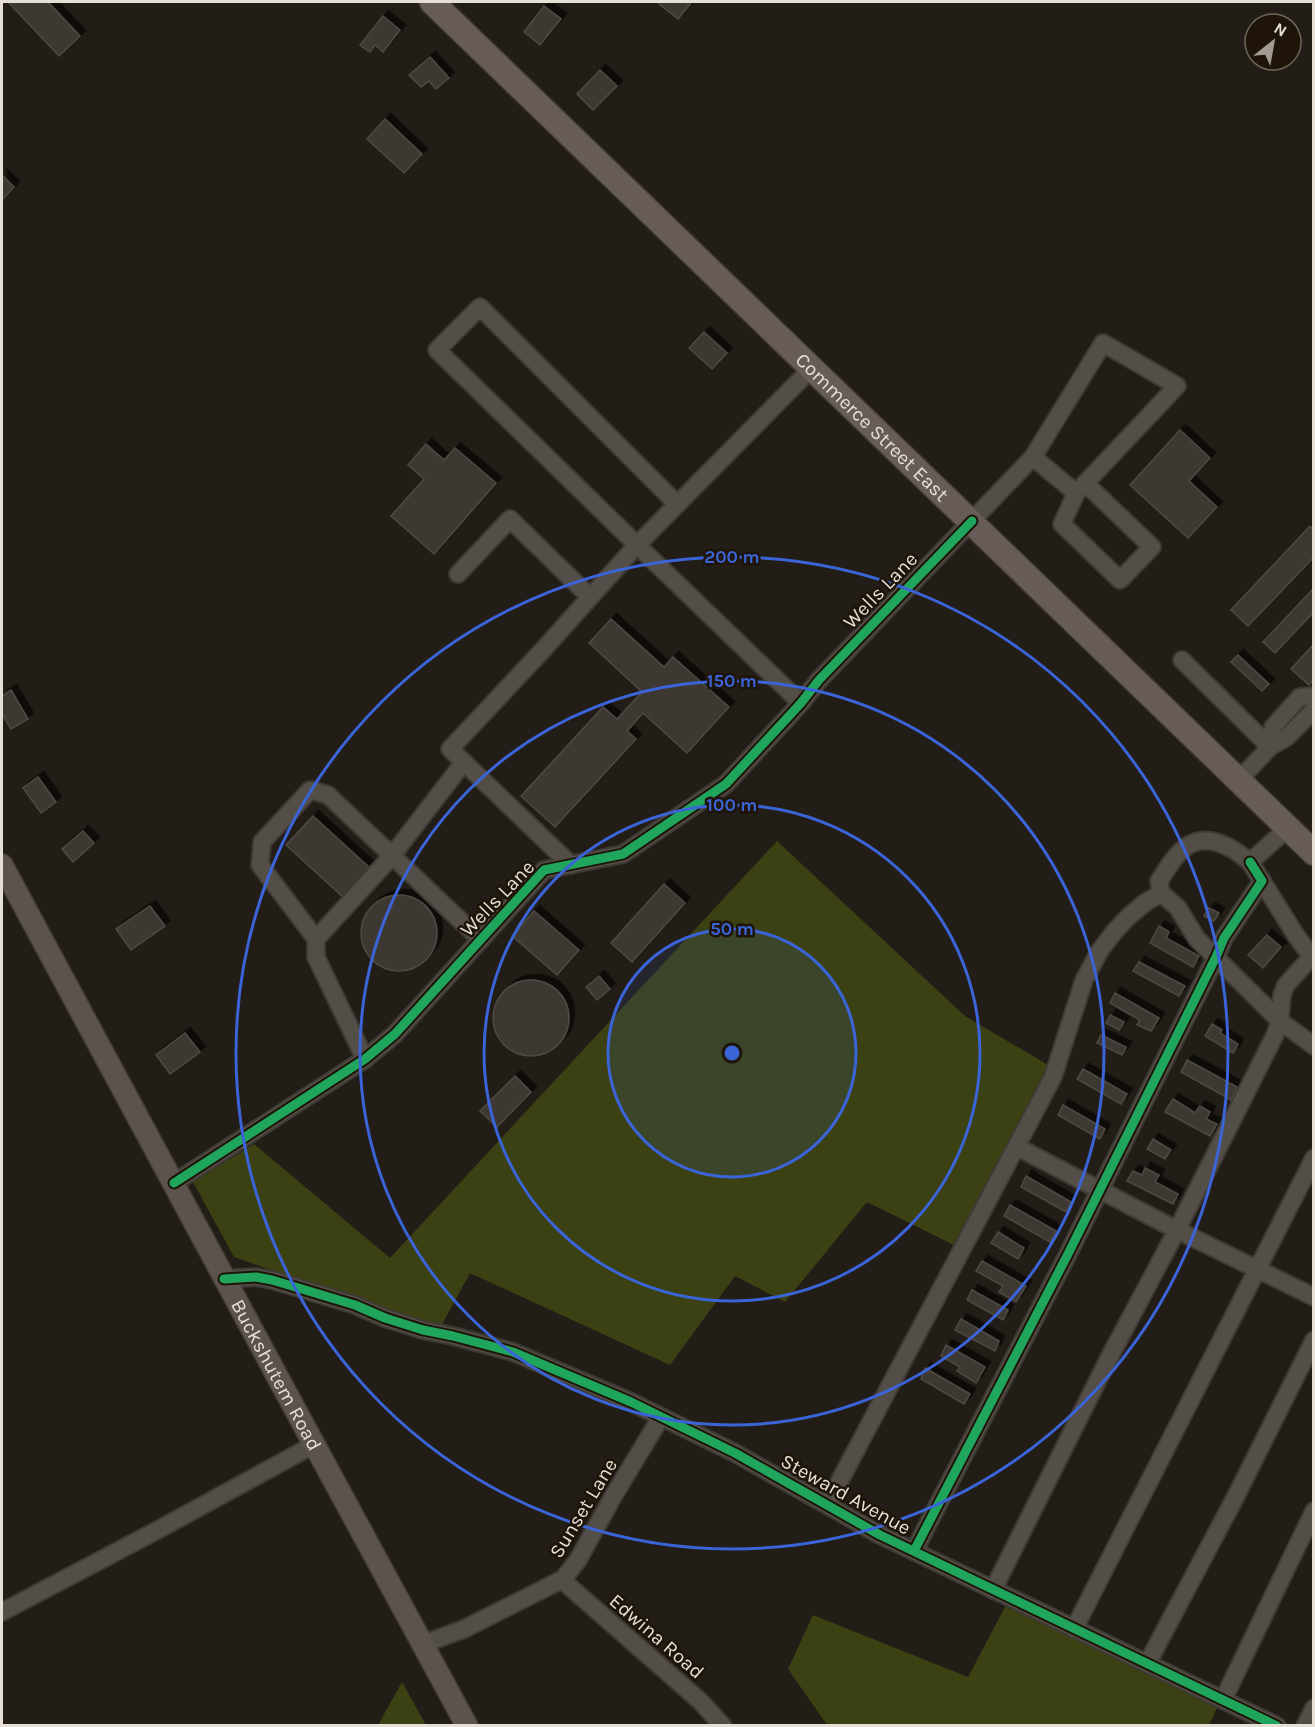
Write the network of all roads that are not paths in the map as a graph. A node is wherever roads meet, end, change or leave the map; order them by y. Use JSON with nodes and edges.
{"nodes":[{"id":1,"x":432,"y":2,"type":"edge"},
{"id":2,"x":812,"y":368,"type":"junction"},
{"id":3,"x":1032,"y":457,"type":"junction"},
{"id":4,"x":1081,"y":488,"type":"junction"},
{"id":5,"x":677,"y":504,"type":"junction"},
{"id":6,"x":972,"y":521,"type":"junction"},
{"id":7,"x":637,"y":545,"type":"junction"},
{"id":8,"x":458,"y":574,"type":"dead end"},
{"id":9,"x":590,"y":597,"type":"junction"},
{"id":10,"x":1182,"y":660,"type":"dead end"},
{"id":11,"x":1307,"y":696,"type":"edge"},
{"id":12,"x":801,"y":703,"type":"junction"},
{"id":13,"x":1314,"y":710,"type":"edge"},
{"id":14,"x":1270,"y":747,"type":"junction"},
{"id":15,"x":464,"y":762,"type":"junction"},
{"id":16,"x":1239,"y":780,"type":"junction"},
{"id":17,"x":1288,"y":828,"type":"junction"},
{"id":18,"x":1314,"y":853,"type":"edge"},
{"id":19,"x":391,"y":857,"type":"junction"},
{"id":20,"x":1250,"y":862,"type":"junction"},
{"id":21,"x":2,"y":865,"type":"edge"},
{"id":22,"x":571,"y":865,"type":"junction"},
{"id":23,"x":1262,"y":881,"type":"junction"},
{"id":24,"x":1161,"y":893,"type":"junction"},
{"id":25,"x":316,"y":939,"type":"junction"},
{"id":26,"x":481,"y":940,"type":"junction"},
{"id":27,"x":1312,"y":955,"type":"edge"},
{"id":28,"x":1216,"y":957,"type":"junction"},
{"id":29,"x":1280,"y":1021,"type":"junction"},
{"id":30,"x":1314,"y":1047,"type":"edge"},
{"id":31,"x":365,"y":1059,"type":"junction"},
{"id":32,"x":1017,"y":1148,"type":"junction"},
{"id":33,"x":1314,"y":1158,"type":"edge"},
{"id":34,"x":174,"y":1184,"type":"junction"},
{"id":35,"x":1100,"y":1190,"type":"junction"},
{"id":36,"x":1177,"y":1230,"type":"junction"},
{"id":37,"x":1256,"y":1270,"type":"junction"},
{"id":38,"x":224,"y":1279,"type":"junction"},
{"id":39,"x":1314,"y":1297,"type":"edge"},
{"id":40,"x":1314,"y":1340,"type":"edge"},
{"id":41,"x":662,"y":1417,"type":"junction"},
{"id":42,"x":315,"y":1444,"type":"junction"},
{"id":43,"x":827,"y":1505,"type":"junction"},
{"id":44,"x":1314,"y":1511,"type":"edge"},
{"id":45,"x":914,"y":1551,"type":"junction"},
{"id":46,"x":562,"y":1580,"type":"junction"},
{"id":47,"x":993,"y":1590,"type":"junction"},
{"id":48,"x":2,"y":1612,"type":"edge"},
{"id":49,"x":1074,"y":1629,"type":"junction"},
{"id":50,"x":423,"y":1644,"type":"junction"},
{"id":51,"x":1148,"y":1664,"type":"junction"},
{"id":52,"x":1223,"y":1700,"type":"junction"},
{"id":53,"x":1314,"y":1708,"type":"edge"},
{"id":54,"x":467,"y":1725,"type":"edge"},
{"id":55,"x":723,"y":1725,"type":"edge"},
{"id":56,"x":1277,"y":1725,"type":"edge"},
{"id":57,"x":1305,"y":1725,"type":"edge"}],
"edges":[{"from":1,"to":2,"type":"highway","name":"Commerce Street East"},
{"from":2,"to":5,"type":"street"},
{"from":2,"to":6,"type":"highway","name":"Commerce Street East"},
{"from":3,"to":4,"type":"street"},
{"from":3,"to":4,"type":"street","name":"Wells Lane"},
{"from":3,"to":6,"type":"street","name":"Wells Lane"},
{"from":4,"to":4,"type":"street"},
{"from":5,"to":7,"type":"street"},
{"from":5,"to":7,"type":"street"},
{"from":6,"to":12,"type":"street","name":"Wells Lane"},
{"from":6,"to":16,"type":"highway","name":"Commerce Street East"},
{"from":7,"to":9,"type":"street"},
{"from":7,"to":12,"type":"street"},
{"from":8,"to":9,"type":"street"},
{"from":9,"to":15,"type":"street"},
{"from":10,"to":14,"type":"street"},
{"from":11,"to":14,"type":"street"},
{"from":12,"to":22,"type":"street","name":"Wells Lane"},
{"from":13,"to":14,"type":"street"},
{"from":14,"to":16,"type":"street"},
{"from":15,"to":19,"type":"street"},
{"from":15,"to":22,"type":"street"},
{"from":16,"to":17,"type":"highway","name":"Commerce Street East"},
{"from":17,"to":18,"type":"highway","name":"Commerce Street East"},
{"from":17,"to":20,"type":"street"},
{"from":19,"to":25,"type":"street"},
{"from":19,"to":25,"type":"street"},
{"from":19,"to":26,"type":"street"},
{"from":20,"to":23,"type":"street"},
{"from":20,"to":24,"type":"street"},
{"from":21,"to":34,"type":"main road","name":"Buckshutem Road"},
{"from":22,"to":26,"type":"street","name":"Wells Lane"},
{"from":23,"to":27,"type":"street"},
{"from":23,"to":28,"type":"street"},
{"from":24,"to":28,"type":"street"},
{"from":24,"to":32,"type":"street"},
{"from":25,"to":31,"type":"street"},
{"from":26,"to":31,"type":"street","name":"Wells Lane"},
{"from":27,"to":29,"type":"street"},
{"from":28,"to":29,"type":"street"},
{"from":28,"to":35,"type":"street"},
{"from":29,"to":30,"type":"street"},
{"from":29,"to":36,"type":"street"},
{"from":31,"to":34,"type":"street","name":"Wells Lane"},
{"from":32,"to":35,"type":"street"},
{"from":32,"to":43,"type":"street"},
{"from":33,"to":37,"type":"street"},
{"from":34,"to":38,"type":"main road","name":"Buckshutem Road"},
{"from":35,"to":36,"type":"street"},
{"from":35,"to":45,"type":"street"},
{"from":36,"to":37,"type":"street"},
{"from":36,"to":47,"type":"street"},
{"from":37,"to":39,"type":"street"},
{"from":37,"to":49,"type":"street"},
{"from":38,"to":41,"type":"street","name":"Steward Avenue"},
{"from":38,"to":42,"type":"main road","name":"Buckshutem Road"},
{"from":40,"to":51,"type":"street"},
{"from":41,"to":43,"type":"street","name":"Steward Avenue"},
{"from":41,"to":46,"type":"street","name":"Sunset Lane"},
{"from":42,"to":48,"type":"street"},
{"from":42,"to":50,"type":"main road","name":"Buckshutem Road"},
{"from":43,"to":45,"type":"street","name":"Steward Avenue"},
{"from":44,"to":52,"type":"street"},
{"from":45,"to":47,"type":"street","name":"Steward Avenue"},
{"from":46,"to":50,"type":"street","name":"Sunset Lane"},
{"from":46,"to":55,"type":"street","name":"Edwina Road"},
{"from":47,"to":49,"type":"street","name":"Steward Avenue"},
{"from":49,"to":51,"type":"street","name":"Steward Avenue"},
{"from":50,"to":54,"type":"main road","name":"Buckshutem Road"},
{"from":51,"to":52,"type":"street","name":"Steward Avenue"},
{"from":52,"to":56,"type":"street","name":"Steward Avenue"},
{"from":53,"to":57,"type":"street"}]}
